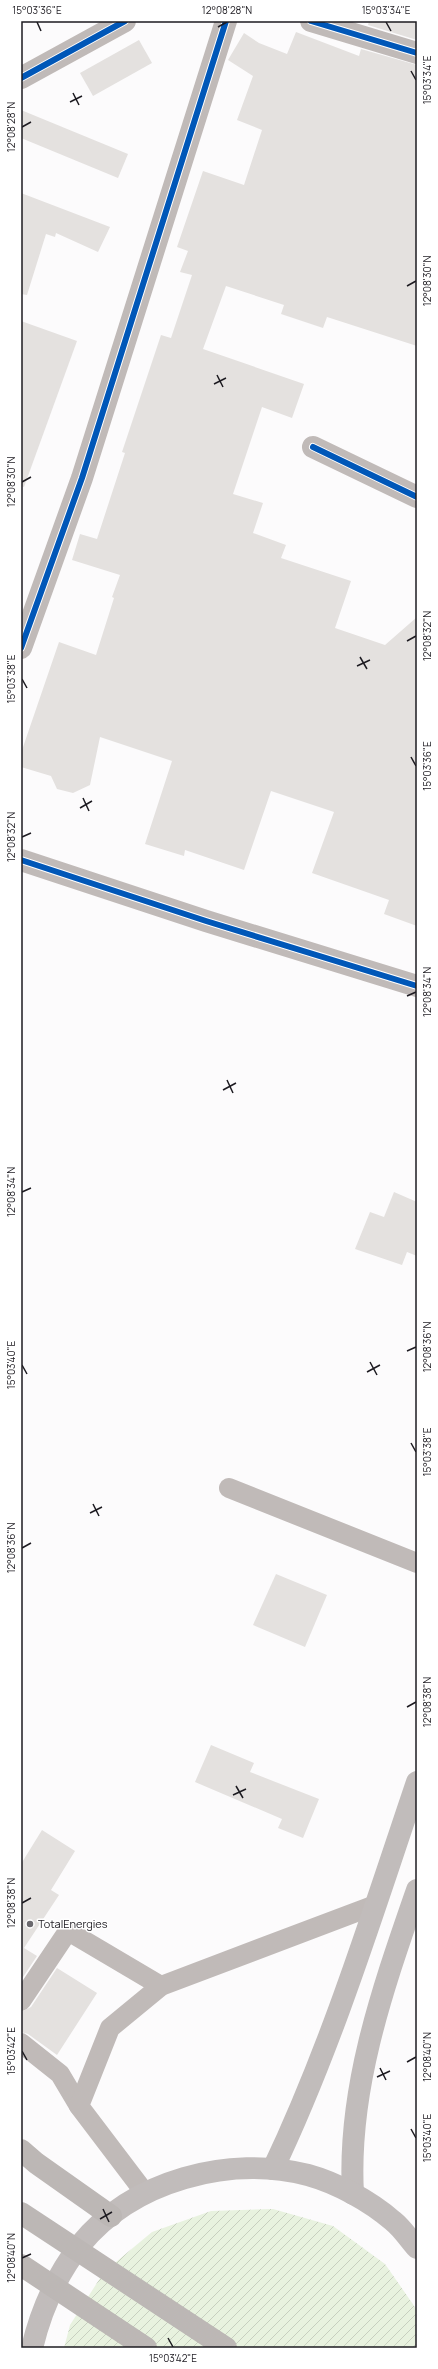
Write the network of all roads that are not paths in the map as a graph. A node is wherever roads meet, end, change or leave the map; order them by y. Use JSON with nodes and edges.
{"nodes":[{"id":1,"x":125,"y":21,"type":"edge"},
{"id":2,"x":226,"y":21,"type":"edge"},
{"id":3,"x":310,"y":21,"type":"edge"},
{"id":4,"x":417,"y":53,"type":"edge"},
{"id":5,"x":21,"y":78,"type":"edge"},
{"id":6,"x":313,"y":447,"type":"dead end"},
{"id":7,"x":417,"y":498,"type":"edge"},
{"id":8,"x":21,"y":648,"type":"edge"},
{"id":9,"x":21,"y":860,"type":"edge"},
{"id":10,"x":417,"y":986,"type":"edge"},
{"id":11,"x":229,"y":1488,"type":"dead end"},
{"id":12,"x":417,"y":1563,"type":"edge"},
{"id":13,"x":417,"y":1782,"type":"edge"},
{"id":14,"x":417,"y":1890,"type":"edge"},
{"id":15,"x":375,"y":1905,"type":"junction"},
{"id":16,"x":161,"y":1986,"type":"junction"},
{"id":17,"x":21,"y":2001,"type":"edge"},
{"id":18,"x":21,"y":2043,"type":"edge"},
{"id":19,"x":79,"y":2106,"type":"junction"},
{"id":20,"x":21,"y":2150,"type":"edge"},
{"id":21,"x":273,"y":2169,"type":"junction"},
{"id":22,"x":145,"y":2193,"type":"junction"},
{"id":23,"x":353,"y":2194,"type":"junction"},
{"id":24,"x":21,"y":2213,"type":"edge"},
{"id":25,"x":111,"y":2216,"type":"junction"},
{"id":26,"x":417,"y":2248,"type":"edge"},
{"id":27,"x":21,"y":2265,"type":"edge"},
{"id":28,"x":32,"y":2348,"type":"edge"},
{"id":29,"x":146,"y":2348,"type":"edge"},
{"id":30,"x":226,"y":2348,"type":"edge"}],
"edges":[{"from":1,"to":5,"type":"street"},
{"from":2,"to":8,"type":"street"},
{"from":3,"to":4,"type":"street"},
{"from":6,"to":7,"type":"street"},
{"from":9,"to":10,"type":"street"},
{"from":11,"to":12,"type":"lane"},
{"from":13,"to":15,"type":"main road"},
{"from":14,"to":23,"type":"main road"},
{"from":15,"to":16,"type":"lane"},
{"from":15,"to":21,"type":"main road"},
{"from":16,"to":17,"type":"lane"},
{"from":16,"to":19,"type":"lane"},
{"from":18,"to":19,"type":"lane"},
{"from":19,"to":22,"type":"lane"},
{"from":20,"to":25,"type":"highway"},
{"from":21,"to":22,"type":"main road"},
{"from":21,"to":23,"type":"main road"},
{"from":22,"to":25,"type":"main road"},
{"from":23,"to":26,"type":"main road"},
{"from":24,"to":30,"type":"highway","bridge":true},
{"from":25,"to":28,"type":"main road"},
{"from":27,"to":29,"type":"highway","bridge":true}]}
